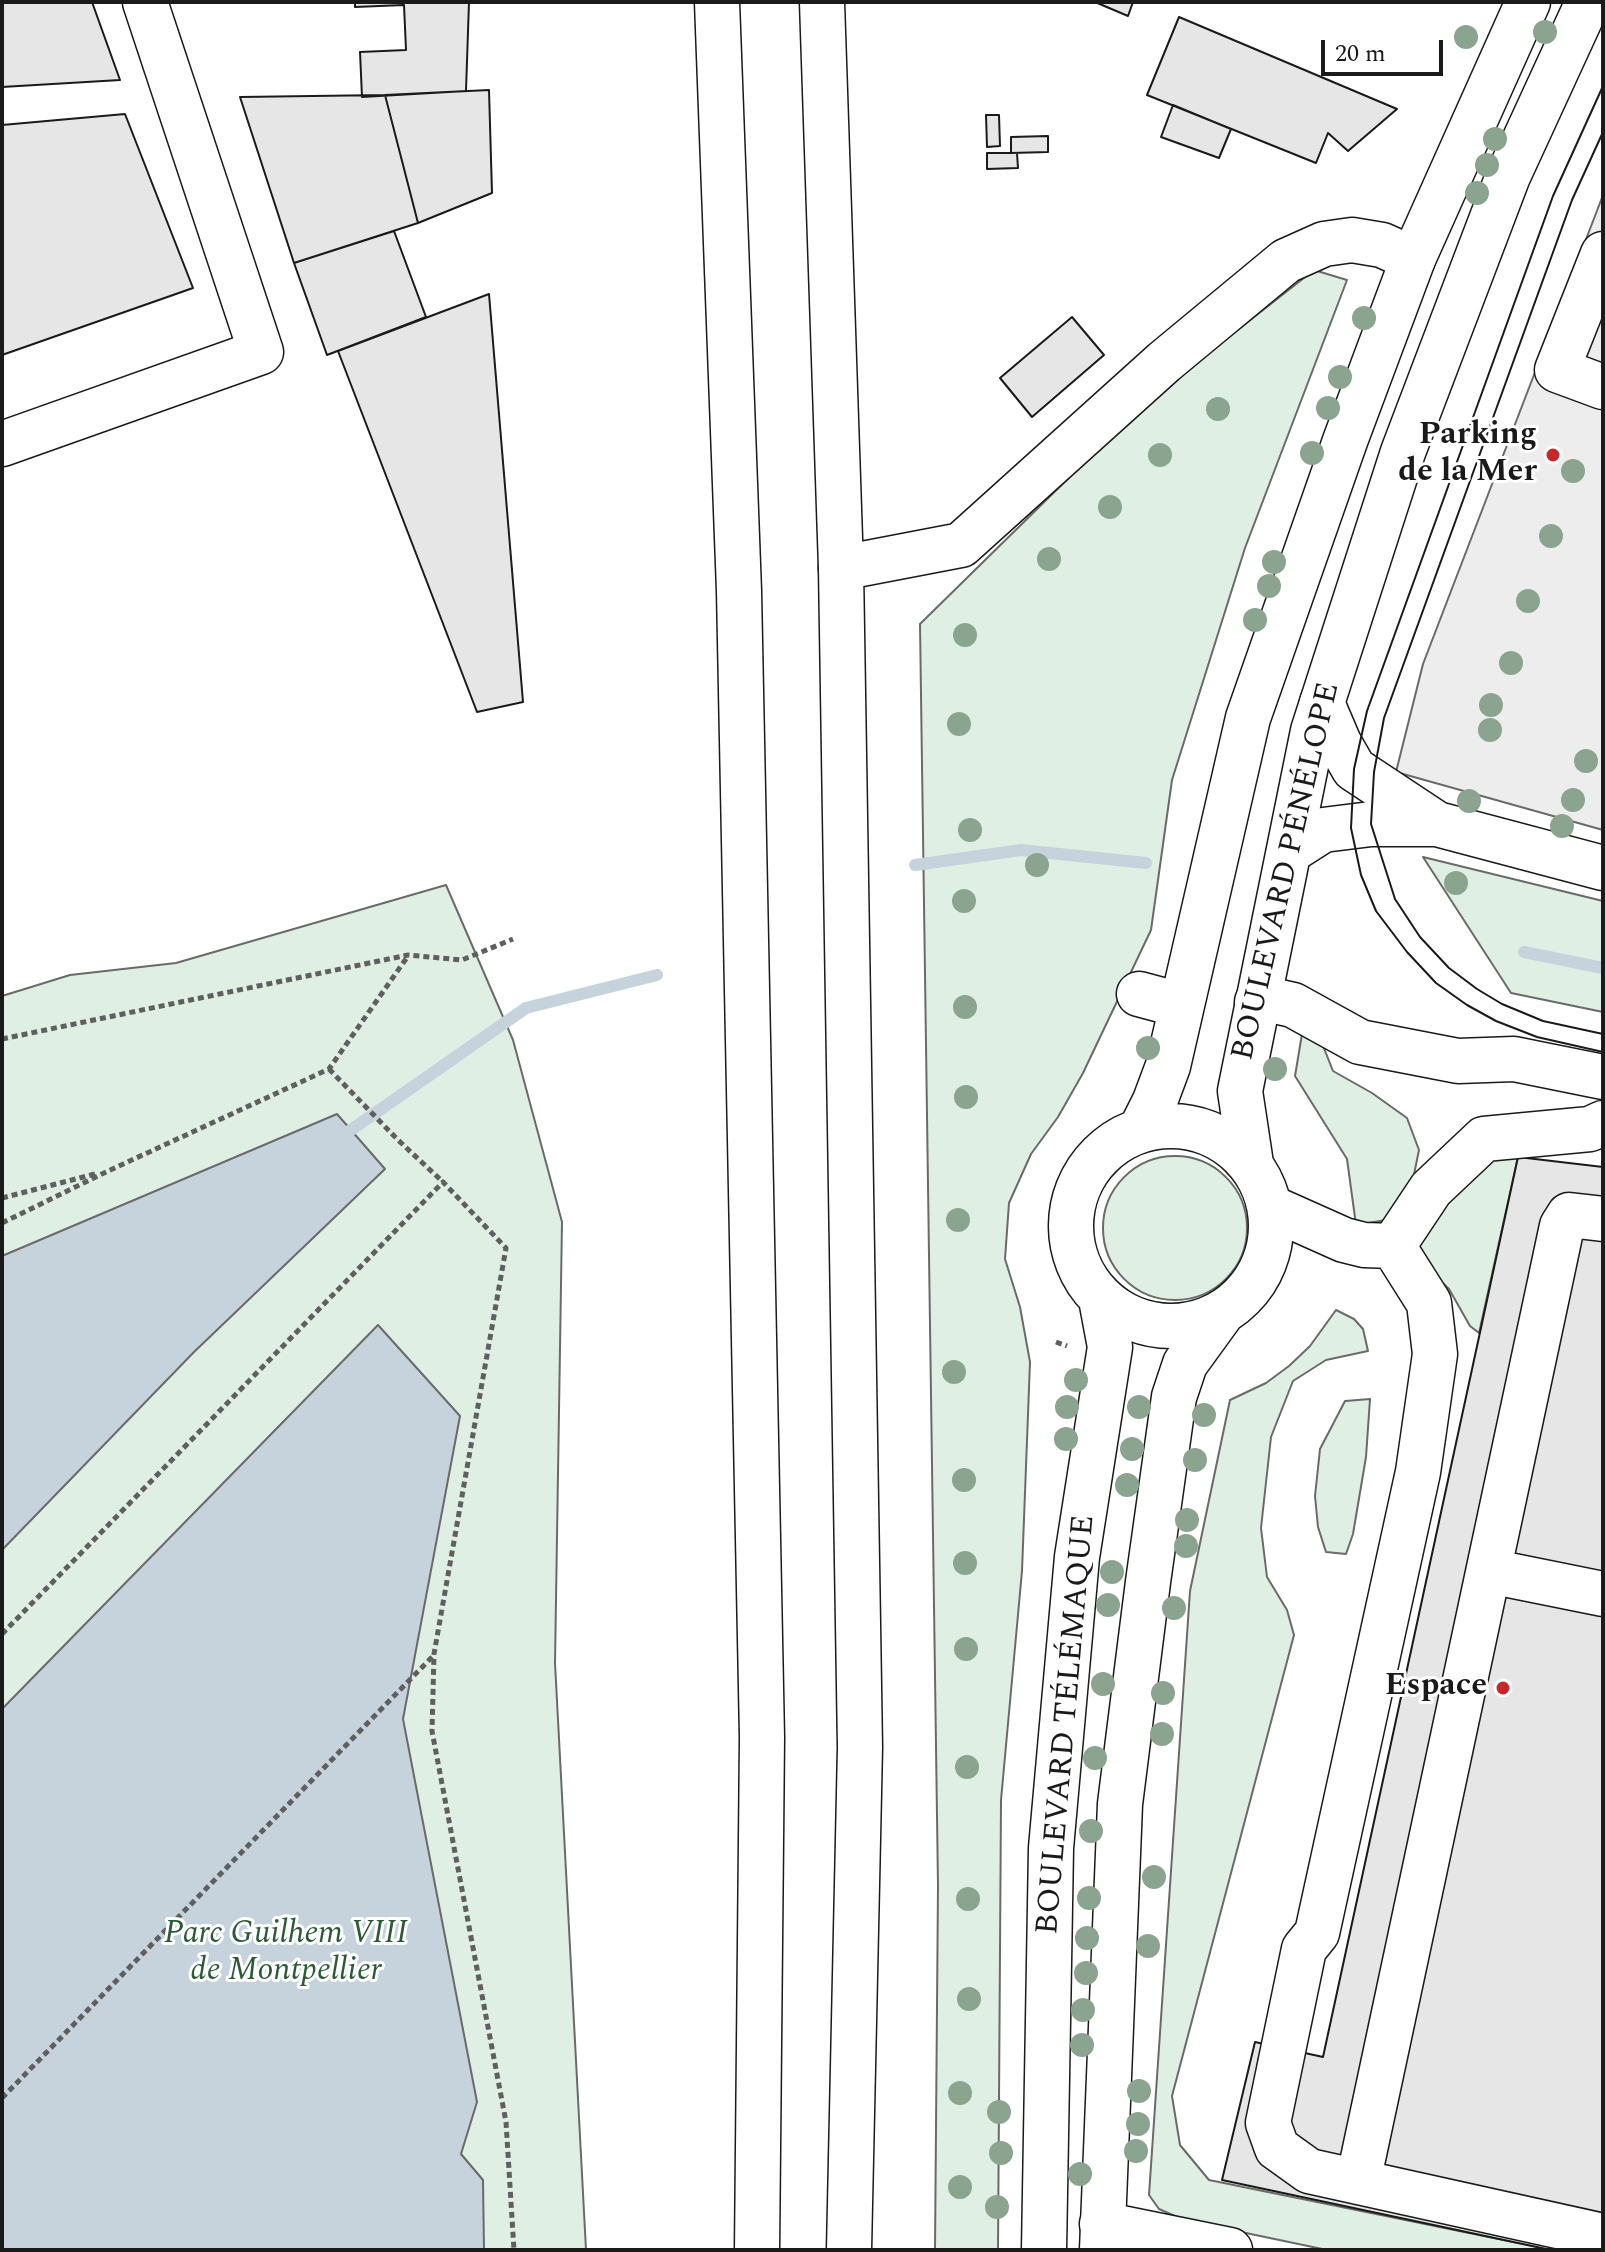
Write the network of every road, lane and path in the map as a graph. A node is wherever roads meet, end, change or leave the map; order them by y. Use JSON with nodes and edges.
{"nodes":[{"id":1,"x":145,"y":2,"type":"edge"},
{"id":2,"x":717,"y":2,"type":"edge"},
{"id":3,"x":822,"y":2,"type":"edge"},
{"id":4,"x":1528,"y":2,"type":"edge"},
{"id":5,"x":1588,"y":2,"type":"edge"},
{"id":6,"x":1603,"y":254,"type":"edge"},
{"id":7,"x":1413,"y":259,"type":"junction"},
{"id":8,"x":1603,"y":387,"type":"edge"},
{"id":9,"x":2,"y":444,"type":"edge"},
{"id":10,"x":841,"y":568,"type":"junction"},
{"id":11,"x":1322,"y":703,"type":"junction"},
{"id":12,"x":1437,"y":824,"type":"junction"},
{"id":13,"x":1290,"y":851,"type":"junction"},
{"id":14,"x":1603,"y":868,"type":"edge"},
{"id":15,"x":513,"y":939,"type":"dead end"},
{"id":16,"x":408,"y":955,"type":"junction"},
{"id":17,"x":1257,"y":1002,"type":"junction"},
{"id":18,"x":2,"y":1039,"type":"edge"},
{"id":19,"x":329,"y":1069,"type":"junction"},
{"id":20,"x":1603,"y":1077,"type":"edge"},
{"id":21,"x":1603,"y":1123,"type":"edge"},
{"id":22,"x":1141,"y":1129,"type":"junction"},
{"id":23,"x":1251,"y":1164,"type":"junction"},
{"id":24,"x":108,"y":1171,"type":"junction"},
{"id":25,"x":443,"y":1182,"type":"junction"},
{"id":26,"x":2,"y":1198,"type":"edge"},
{"id":27,"x":1270,"y":1207,"type":"junction"},
{"id":28,"x":1603,"y":1219,"type":"edge"},
{"id":29,"x":2,"y":1223,"type":"edge"},
{"id":30,"x":1393,"y":1246,"type":"junction"},
{"id":31,"x":1101,"y":1299,"type":"junction"},
{"id":32,"x":1222,"y":1313,"type":"junction"},
{"id":33,"x":1489,"y":1571,"type":"junction"},
{"id":34,"x":1358,"y":1591,"type":"dead end"},
{"id":35,"x":1603,"y":1594,"type":"edge"},
{"id":36,"x":2,"y":1634,"type":"edge"},
{"id":37,"x":434,"y":1654,"type":"junction"},
{"id":38,"x":1365,"y":1658,"type":"junction"},
{"id":39,"x":2,"y":2098,"type":"edge"},
{"id":40,"x":1358,"y":2182,"type":"junction"},
{"id":41,"x":1603,"y":2236,"type":"edge"},
{"id":42,"x":1102,"y":2237,"type":"edge"},
{"id":43,"x":514,"y":2250,"type":"edge"},
{"id":44,"x":757,"y":2250,"type":"edge"},
{"id":45,"x":849,"y":2250,"type":"edge"},
{"id":46,"x":1044,"y":2250,"type":"edge"},
{"id":47,"x":1230,"y":2250,"type":"edge"}],
"edges":[{"from":1,"to":9,"type":"main road"},
{"from":2,"to":44,"type":"main road"},
{"from":3,"to":10,"type":"main road"},
{"from":4,"to":7,"type":"main road"},
{"from":5,"to":11,"type":"main road","name":"BOULEVARD PÉNÉLOPE"},
{"from":6,"to":8,"type":"main road"},
{"from":7,"to":10,"type":"main road"},
{"from":7,"to":22,"type":"main road"},
{"from":10,"to":45,"type":"main road"},
{"from":11,"to":12,"type":"main road"},
{"from":11,"to":13,"type":"main road","name":"BOULEVARD PÉNÉLOPE"},
{"from":12,"to":13,"type":"main road"},
{"from":12,"to":14,"type":"main road"},
{"from":13,"to":17,"type":"main road","name":"BOULEVARD PÉNÉLOPE"},
{"from":15,"to":16,"type":"path"},
{"from":16,"to":18,"type":"path"},
{"from":16,"to":19,"type":"path"},
{"from":17,"to":20,"type":"main road"},
{"from":17,"to":23,"type":"main road","name":"BOULEVARD PÉNÉLOPE"},
{"from":19,"to":24,"type":"path"},
{"from":19,"to":25,"type":"path"},
{"from":21,"to":30,"type":"main road"},
{"from":22,"to":23,"type":"main road"},
{"from":22,"to":31,"type":"main road"},
{"from":23,"to":27,"type":"main road"},
{"from":24,"to":26,"type":"path"},
{"from":24,"to":29,"type":"path"},
{"from":25,"to":36,"type":"path"},
{"from":25,"to":37,"type":"path"},
{"from":27,"to":30,"type":"main road"},
{"from":27,"to":32,"type":"main road"},
{"from":28,"to":33,"type":"main road"},
{"from":30,"to":38,"type":"main road"},
{"from":31,"to":32,"type":"main road"},
{"from":31,"to":46,"type":"main road","name":"BOULEVARD TÉLÉMAQUE"},
{"from":32,"to":42,"type":"main road","name":"BOULEVARD TÉLÉMAQUE"},
{"from":33,"to":35,"type":"main road"},
{"from":33,"to":40,"type":"main road"},
{"from":34,"to":38,"type":"main road"},
{"from":37,"to":39,"type":"path"},
{"from":37,"to":43,"type":"path"},
{"from":38,"to":40,"type":"main road"},
{"from":40,"to":41,"type":"main road"},
{"from":42,"to":47,"type":"main road"}]}
